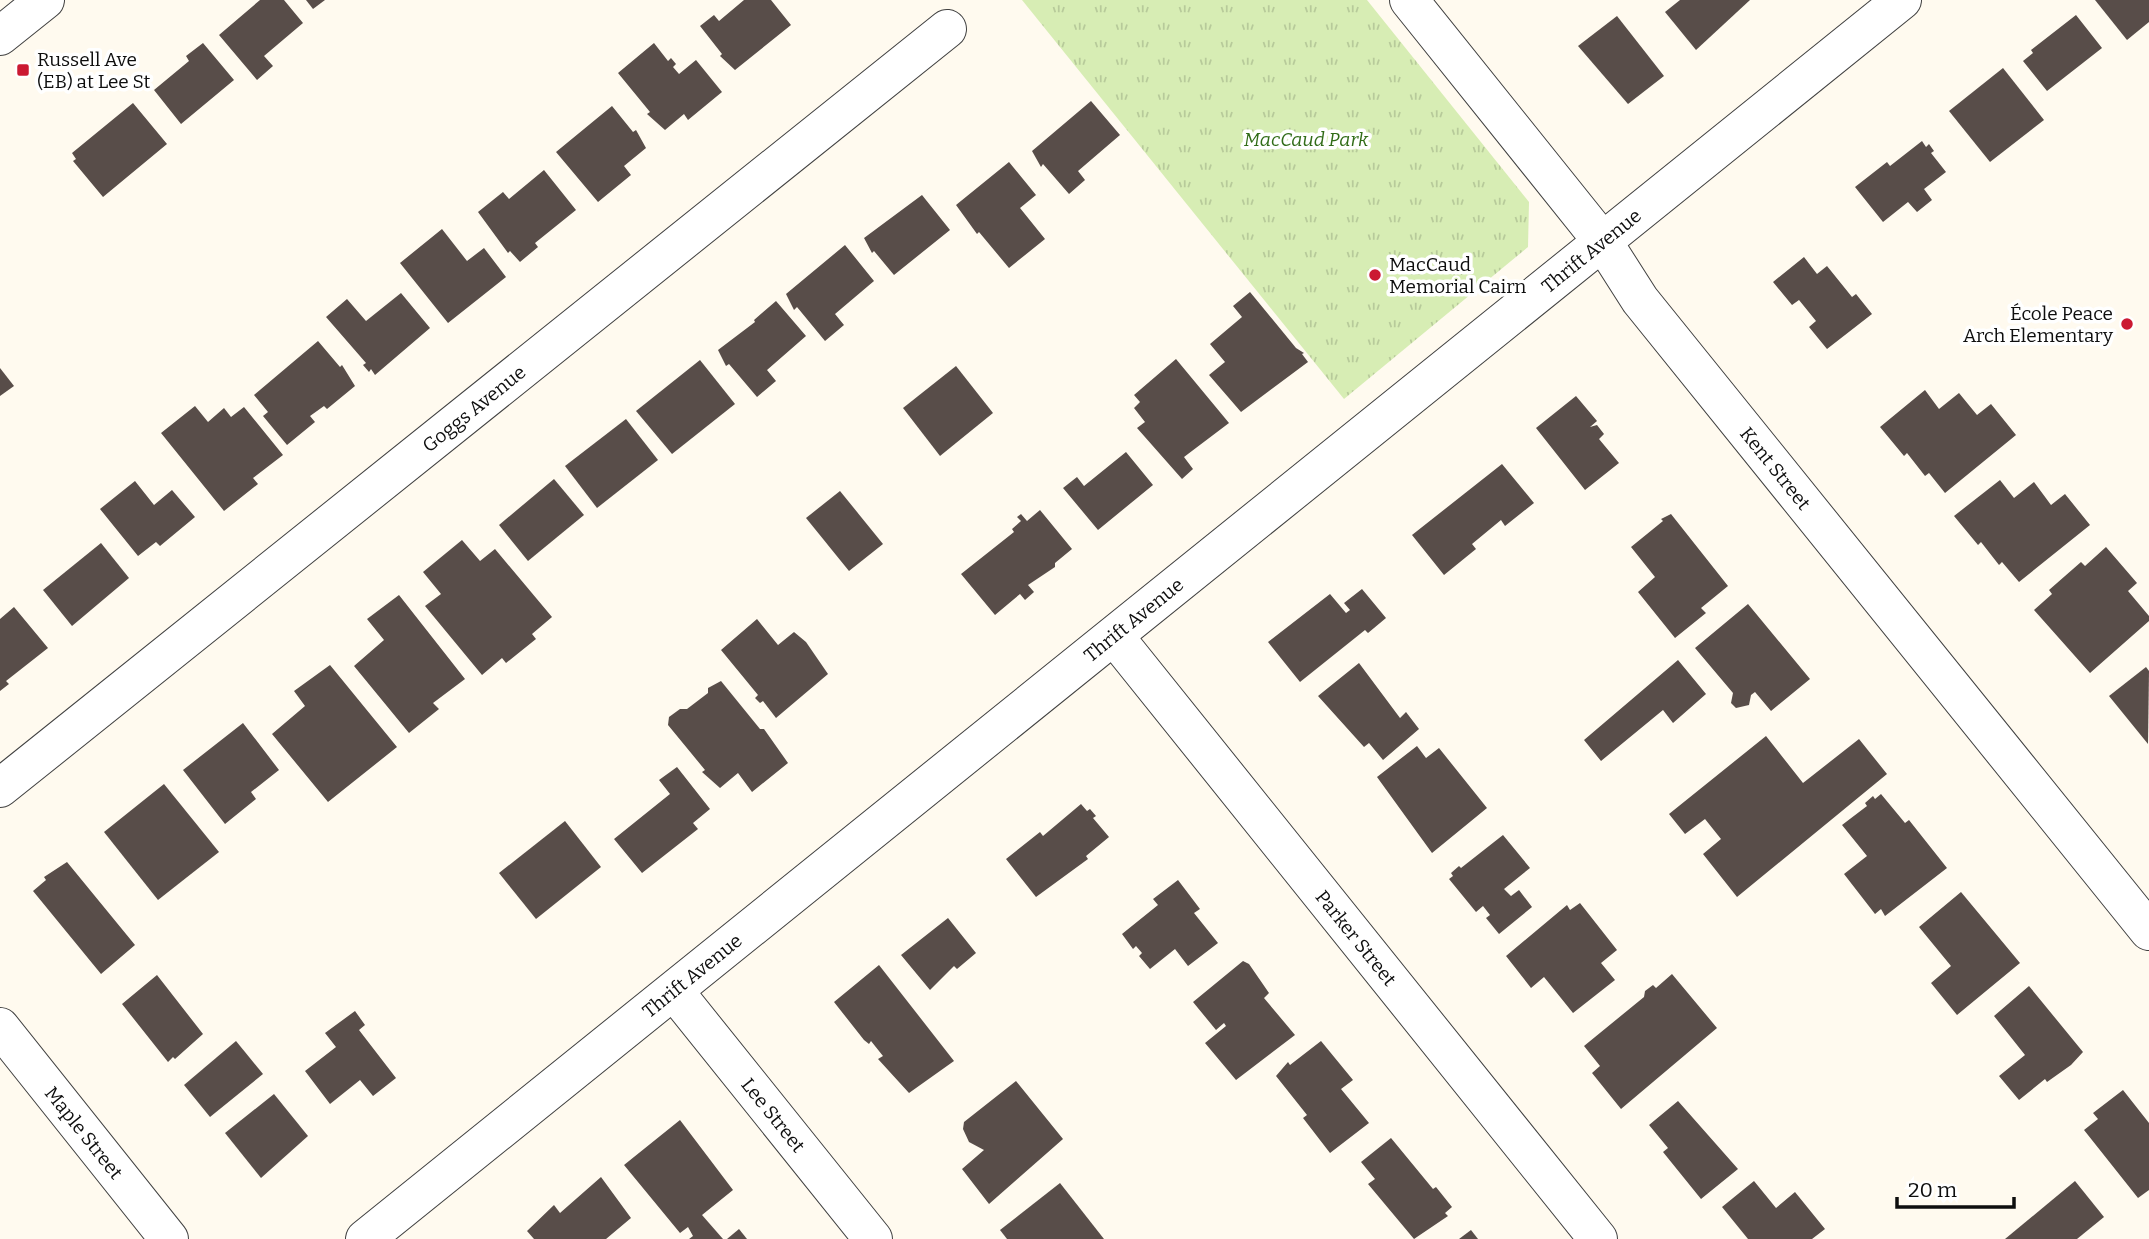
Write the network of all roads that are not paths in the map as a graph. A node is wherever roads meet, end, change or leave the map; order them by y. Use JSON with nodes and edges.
{"nodes":[{"id":1,"x":45,"y":0,"type":"edge"},
{"id":2,"x":1409,"y":0,"type":"edge"},
{"id":3,"x":1902,"y":0,"type":"edge"},
{"id":4,"x":947,"y":29,"type":"dead end"},
{"id":5,"x":0,"y":36,"type":"edge"},
{"id":6,"x":1603,"y":242,"type":"junction"},
{"id":7,"x":1114,"y":636,"type":"junction"},
{"id":8,"x":0,"y":788,"type":"edge"},
{"id":9,"x":2149,"y":931,"type":"edge"},
{"id":10,"x":674,"y":990,"type":"junction"},
{"id":11,"x":0,"y":1027,"type":"edge"},
{"id":12,"x":169,"y":1239,"type":"edge"},
{"id":13,"x":365,"y":1239,"type":"edge"},
{"id":14,"x":873,"y":1239,"type":"edge"},
{"id":15,"x":1598,"y":1239,"type":"edge"}],
"edges":[{"from":1,"to":5,"type":"street"},
{"from":2,"to":6,"type":"street","name":"Kent Street"},
{"from":3,"to":6,"type":"street","name":"Thrift Avenue"},
{"from":4,"to":8,"type":"street","name":"Goggs Avenue"},
{"from":6,"to":7,"type":"street","name":"Thrift Avenue"},
{"from":6,"to":9,"type":"street","name":"Kent Street"},
{"from":7,"to":10,"type":"street","name":"Thrift Avenue"},
{"from":7,"to":15,"type":"street","name":"Parker Street"},
{"from":10,"to":13,"type":"street","name":"Thrift Avenue"},
{"from":10,"to":14,"type":"street","name":"Lee Street"},
{"from":11,"to":12,"type":"street","name":"Maple Street"}]}
